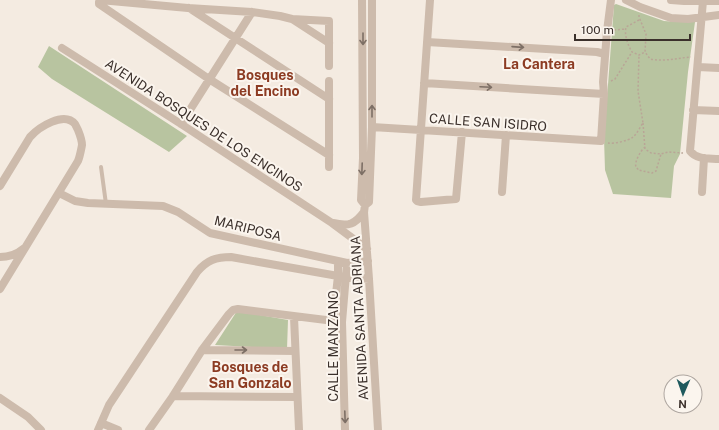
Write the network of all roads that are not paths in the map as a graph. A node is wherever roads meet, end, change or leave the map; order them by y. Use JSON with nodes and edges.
{"nodes":[{"id":1,"x":362,"y":0,"type":"edge"},
{"id":2,"x":372,"y":0,"type":"edge"},
{"id":3,"x":430,"y":0,"type":"edge"},
{"id":4,"x":611,"y":0,"type":"edge"},
{"id":5,"x":626,"y":0,"type":"edge"},
{"id":6,"x":671,"y":0,"type":"edge"},
{"id":7,"x":100,"y":1,"type":"edge"},
{"id":8,"x":719,"y":1,"type":"edge"},
{"id":9,"x":703,"y":2,"type":"junction"},
{"id":10,"x":188,"y":8,"type":"junction"},
{"id":11,"x":252,"y":12,"type":"junction"},
{"id":12,"x":719,"y":16,"type":"edge"},
{"id":13,"x":702,"y":17,"type":"junction"},
{"id":14,"x":292,"y":19,"type":"junction"},
{"id":15,"x":235,"y":38,"type":"junction"},
{"id":16,"x":427,"y":42,"type":"junction"},
{"id":17,"x":329,"y":43,"type":"junction"},
{"id":18,"x":62,"y":48,"type":"dead end"},
{"id":19,"x":606,"y":54,"type":"junction"},
{"id":20,"x":329,"y":66,"type":"dead end"},
{"id":21,"x":698,"y":67,"type":"junction"},
{"id":22,"x":719,"y":68,"type":"edge"},
{"id":23,"x":210,"y":79,"type":"junction"},
{"id":24,"x":329,"y":81,"type":"dead end"},
{"id":25,"x":424,"y":83,"type":"junction"},
{"id":26,"x":604,"y":94,"type":"junction"},
{"id":27,"x":329,"y":99,"type":"junction"},
{"id":28,"x":694,"y":110,"type":"junction"},
{"id":29,"x":719,"y":111,"type":"edge"},
{"id":30,"x":181,"y":124,"type":"junction"},
{"id":31,"x":372,"y":127,"type":"junction"},
{"id":32,"x":421,"y":130,"type":"junction"},
{"id":33,"x":462,"y":132,"type":"junction"},
{"id":34,"x":506,"y":135,"type":"junction"},
{"id":35,"x":329,"y":155,"type":"junction"},
{"id":36,"x":704,"y":158,"type":"junction"},
{"id":37,"x":719,"y":159,"type":"edge"},
{"id":38,"x":101,"y":167,"type":"dead end"},
{"id":39,"x":329,"y":167,"type":"dead end"},
{"id":40,"x":0,"y":186,"type":"edge"},
{"id":41,"x":502,"y":192,"type":"dead end"},
{"id":42,"x":702,"y":192,"type":"dead end"},
{"id":43,"x":59,"y":193,"type":"junction"},
{"id":44,"x":106,"y":204,"type":"junction"},
{"id":45,"x":364,"y":208,"type":"junction"},
{"id":46,"x":332,"y":223,"type":"junction"},
{"id":47,"x":26,"y":247,"type":"junction"},
{"id":48,"x":367,"y":249,"type":"junction"},
{"id":49,"x":0,"y":256,"type":"edge"},
{"id":50,"x":368,"y":260,"type":"junction"},
{"id":51,"x":342,"y":262,"type":"junction"},
{"id":52,"x":342,"y":277,"type":"junction"},
{"id":53,"x":369,"y":279,"type":"junction"},
{"id":54,"x":0,"y":289,"type":"edge"},
{"id":55,"x":294,"y":316,"type":"junction"},
{"id":56,"x":338,"y":322,"type":"junction"},
{"id":57,"x":202,"y":350,"type":"junction"},
{"id":58,"x":295,"y":351,"type":"junction"},
{"id":59,"x":173,"y":396,"type":"junction"},
{"id":60,"x":297,"y":397,"type":"junction"},
{"id":61,"x":0,"y":398,"type":"edge"},
{"id":62,"x":99,"y":426,"type":"edge"},
{"id":63,"x":41,"y":430,"type":"edge"},
{"id":64,"x":118,"y":430,"type":"edge"},
{"id":65,"x":150,"y":430,"type":"edge"},
{"id":66,"x":299,"y":430,"type":"edge"},
{"id":67,"x":346,"y":430,"type":"edge"},
{"id":68,"x":378,"y":430,"type":"edge"}],
"edges":[{"from":1,"to":45,"type":"street","name":"AVENIDA SANTA ADRIANA","one_way":true},
{"from":31,"to":2,"type":"street","name":"AVENIDA SANTA ADRIANA","one_way":true},
{"from":3,"to":16,"type":"street"},
{"from":4,"to":19,"type":"street"},
{"from":5,"to":13,"type":"street"},
{"from":6,"to":9,"type":"street"},
{"from":7,"to":10,"type":"street"},
{"from":7,"to":23,"type":"street"},
{"from":8,"to":9,"type":"street"},
{"from":9,"to":13,"type":"street"},
{"from":10,"to":11,"type":"street"},
{"from":10,"to":15,"type":"street"},
{"from":11,"to":14,"type":"street"},
{"from":11,"to":15,"type":"street"},
{"from":12,"to":13,"type":"street"},
{"from":13,"to":21,"type":"street"},
{"from":14,"to":17,"type":"street"},
{"from":14,"to":17,"type":"street"},
{"from":15,"to":23,"type":"street"},
{"from":15,"to":27,"type":"street"},
{"from":16,"to":19,"type":"street","one_way":true},
{"from":16,"to":25,"type":"street"},
{"from":17,"to":20,"type":"street"},
{"from":18,"to":30,"type":"street","name":"AVENIDA BOSQUES DE LOS ENCINOS"},
{"from":19,"to":26,"type":"street"},
{"from":21,"to":22,"type":"street"},
{"from":21,"to":28,"type":"street"},
{"from":23,"to":30,"type":"street"},
{"from":23,"to":35,"type":"street"},
{"from":24,"to":27,"type":"street"},
{"from":25,"to":26,"type":"street","one_way":true},
{"from":25,"to":32,"type":"street"},
{"from":26,"to":34,"type":"street","name":"CALLE SAN ISIDRO"},
{"from":27,"to":35,"type":"street"},
{"from":28,"to":29,"type":"street"},
{"from":28,"to":36,"type":"street"},
{"from":30,"to":46,"type":"street","name":"AVENIDA BOSQUES DE LOS ENCINOS"},
{"from":31,"to":32,"type":"street","name":"CALLE SAN ISIDRO"},
{"from":31,"to":45,"type":"street","name":"AVENIDA SANTA ADRIANA"},
{"from":32,"to":33,"type":"street","name":"CALLE SAN ISIDRO"},
{"from":32,"to":33,"type":"street"},
{"from":33,"to":34,"type":"street","name":"CALLE SAN ISIDRO"},
{"from":34,"to":41,"type":"street"},
{"from":35,"to":39,"type":"street"},
{"from":36,"to":37,"type":"street"},
{"from":36,"to":42,"type":"street"},
{"from":38,"to":44,"type":"lane"},
{"from":40,"to":43,"type":"street"},
{"from":43,"to":44,"type":"street","name":"MARIPOSA"},
{"from":43,"to":47,"type":"street"},
{"from":44,"to":51,"type":"street","name":"MARIPOSA"},
{"from":45,"to":46,"type":"street"},
{"from":45,"to":48,"type":"street","name":"AVENIDA SANTA ADRIANA"},
{"from":46,"to":48,"type":"street","name":"AVENIDA BOSQUES DE LOS ENCINOS"},
{"from":47,"to":49,"type":"street"},
{"from":47,"to":54,"type":"street"},
{"from":48,"to":50,"type":"street","name":"AVENIDA SANTA ADRIANA"},
{"from":50,"to":51,"type":"street","name":"MARIPOSA"},
{"from":50,"to":53,"type":"street","name":"AVENIDA SANTA ADRIANA"},
{"from":51,"to":52,"type":"street","name":"CALLE MANZANO"},
{"from":52,"to":53,"type":"street"},
{"from":52,"to":56,"type":"street","name":"CALLE MANZANO"},
{"from":52,"to":62,"type":"street"},
{"from":53,"to":68,"type":"street","name":"AVENIDA SANTA ADRIANA"},
{"from":55,"to":56,"type":"street"},
{"from":55,"to":57,"type":"street"},
{"from":55,"to":58,"type":"street"},
{"from":56,"to":67,"type":"street","name":"CALLE MANZANO","one_way":true},
{"from":57,"to":58,"type":"street","one_way":true},
{"from":57,"to":59,"type":"street"},
{"from":58,"to":60,"type":"street"},
{"from":59,"to":60,"type":"street"},
{"from":59,"to":65,"type":"street"},
{"from":60,"to":66,"type":"street"},
{"from":61,"to":63,"type":"street"},
{"from":62,"to":64,"type":"street"}]}
